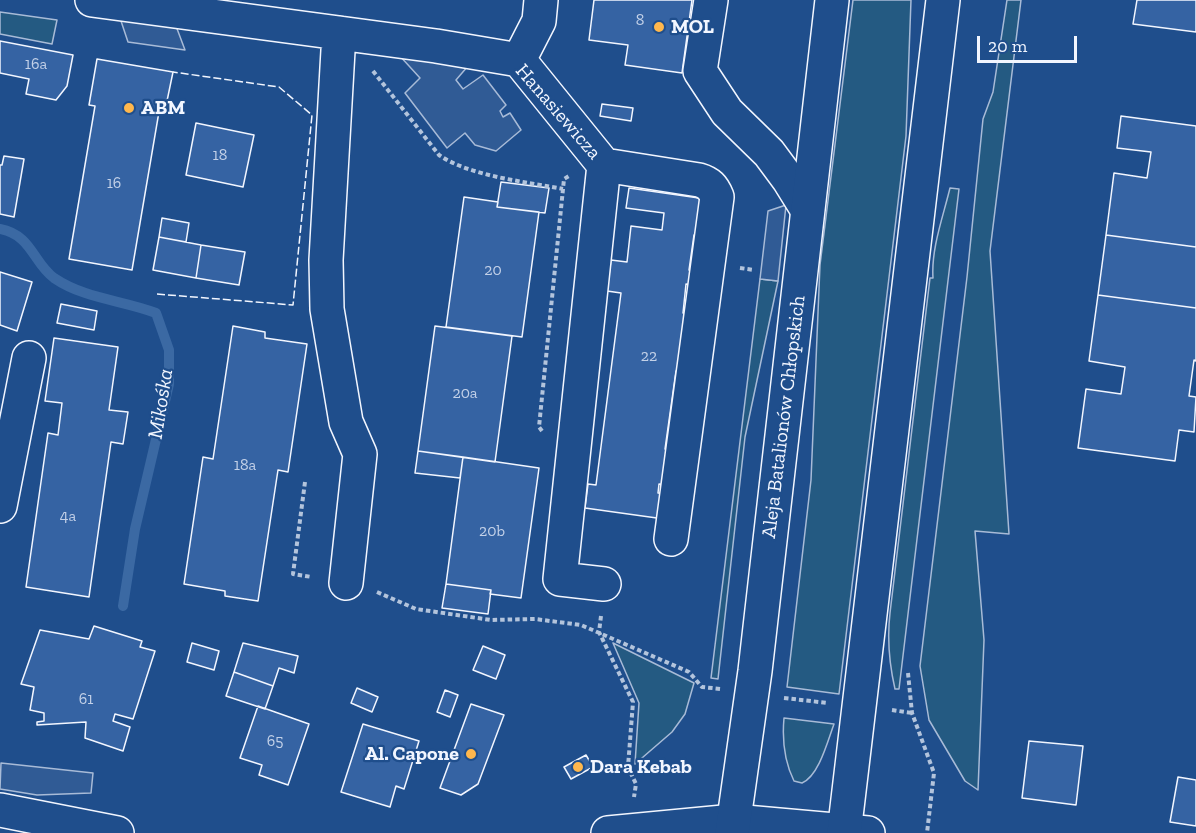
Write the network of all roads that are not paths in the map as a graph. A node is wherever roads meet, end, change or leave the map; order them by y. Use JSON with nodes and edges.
{"nodes":[{"id":1,"x":92,"y":0,"type":"edge"},
{"id":2,"x":541,"y":0,"type":"edge"},
{"id":3,"x":711,"y":0,"type":"edge"},
{"id":4,"x":832,"y":0,"type":"edge"},
{"id":5,"x":943,"y":0,"type":"edge"},
{"id":6,"x":339,"y":33,"type":"junction"},
{"id":7,"x":519,"y":60,"type":"junction"},
{"id":8,"x":604,"y":165,"type":"junction"},
{"id":9,"x":807,"y":210,"type":"junction"},
{"id":10,"x":29,"y":358,"type":"dead end"},
{"id":11,"x":0,"y":506,"type":"edge"},
{"id":12,"x":671,"y":539,"type":"dead end"},
{"id":13,"x":346,"y":583,"type":"road end"},
{"id":14,"x":604,"y":584,"type":"dead end"},
{"id":15,"x":0,"y":810,"type":"edge"},
{"id":16,"x":733,"y":827,"type":"edge"},
{"id":17,"x":852,"y":832,"type":"edge"},
{"id":18,"x":117,"y":833,"type":"edge"},
{"id":19,"x":608,"y":833,"type":"edge"}],
"edges":[{"from":1,"to":6,"type":"main road","name":"Hanasiewicza"},
{"from":2,"to":7,"type":"main road"},
{"from":3,"to":9,"type":"main road"},
{"from":4,"to":9,"type":"main road","name":"Aleja Batalionów Chłopskich"},
{"from":5,"to":17,"type":"main road"},
{"from":6,"to":7,"type":"main road","name":"Hanasiewicza"},
{"from":6,"to":13,"type":"main road"},
{"from":7,"to":8,"type":"main road","name":"Hanasiewicza"},
{"from":8,"to":12,"type":"main road"},
{"from":8,"to":14,"type":"main road","name":"Hanasiewicza"},
{"from":9,"to":16,"type":"main road","name":"Aleja Batalionów Chłopskich"},
{"from":10,"to":11,"type":"main road"},
{"from":15,"to":18,"type":"main road"},
{"from":16,"to":17,"type":"main road"},
{"from":16,"to":19,"type":"main road"}]}
